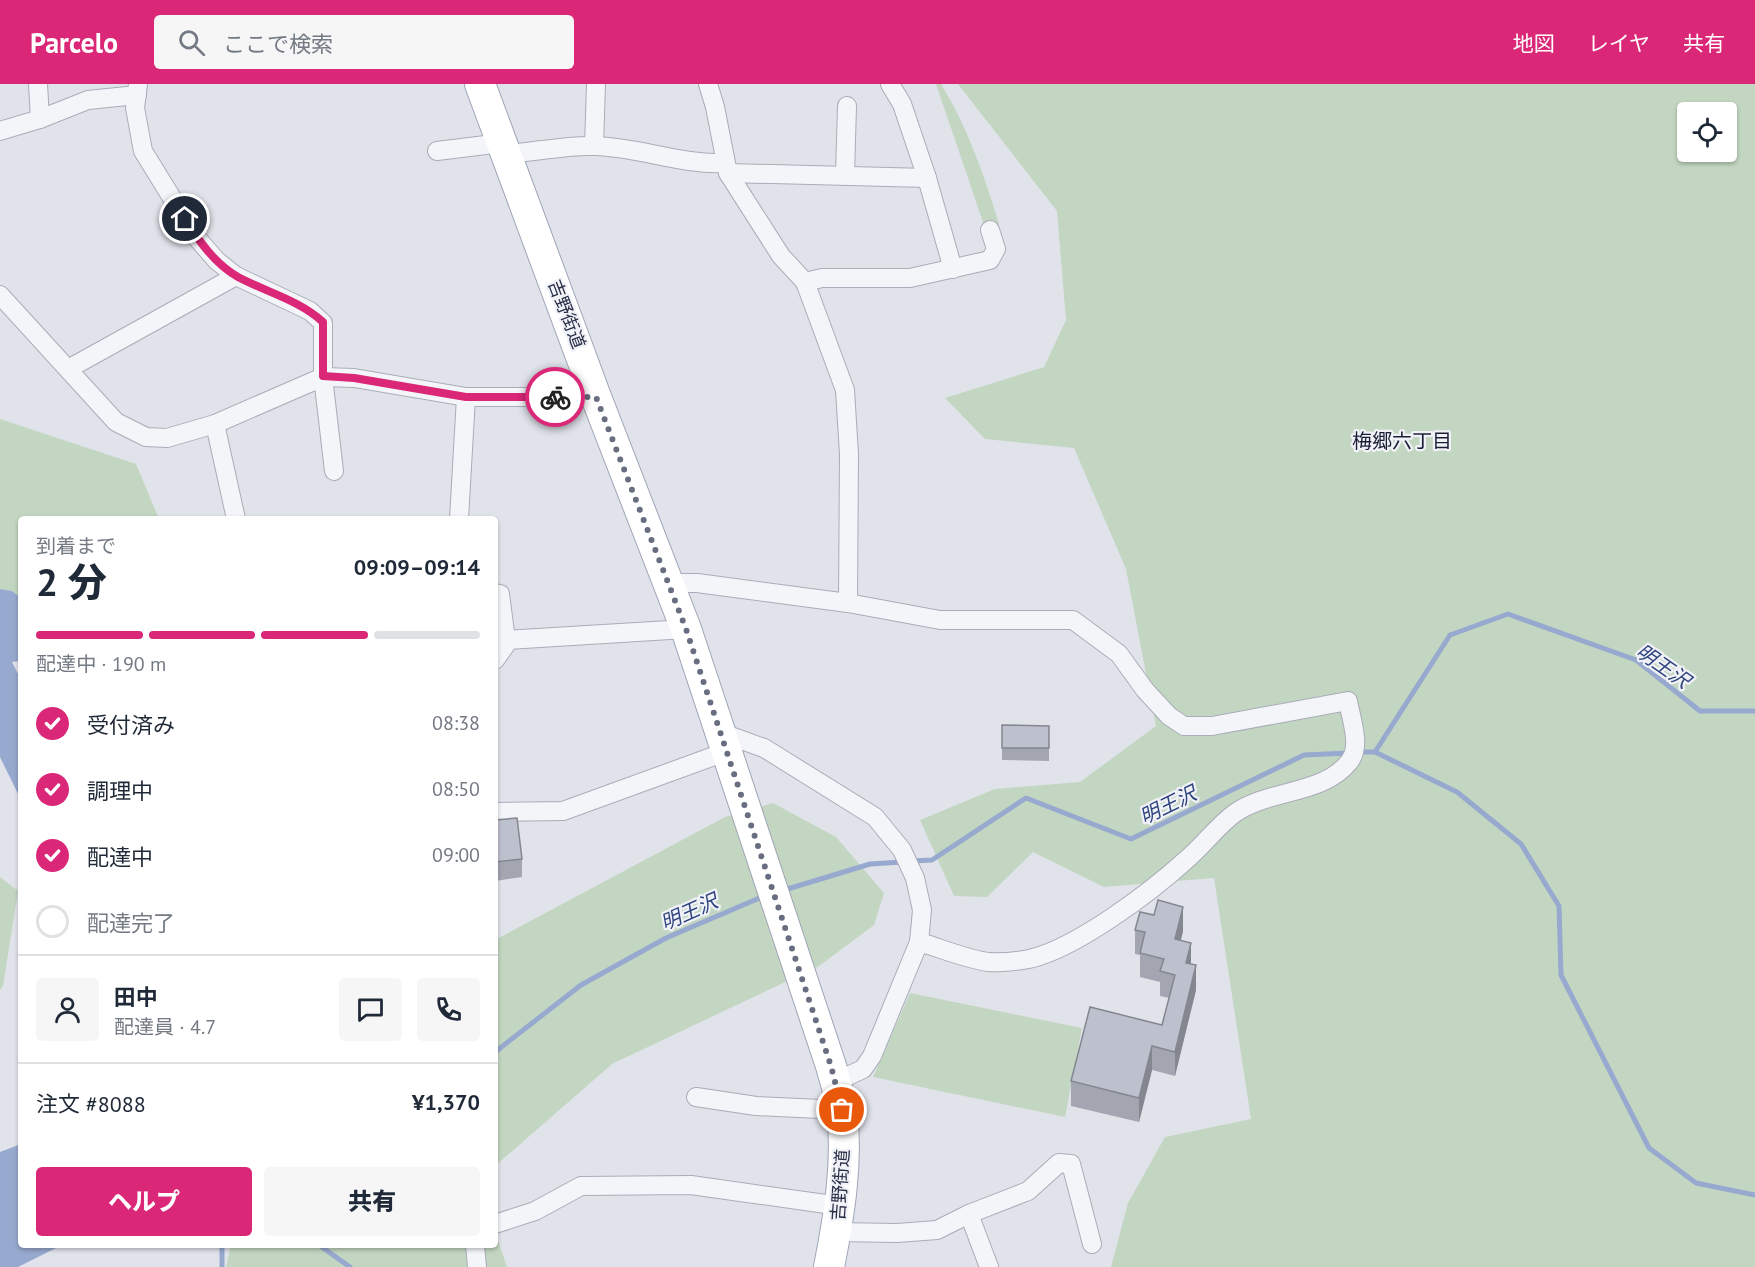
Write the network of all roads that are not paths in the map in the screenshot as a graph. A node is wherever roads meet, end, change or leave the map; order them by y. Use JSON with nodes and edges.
{"nodes":[{"id":1,"x":38,"y":84,"type":"edge"},
{"id":2,"x":480,"y":84,"type":"edge"},
{"id":3,"x":596,"y":84,"type":"edge"},
{"id":4,"x":708,"y":84,"type":"edge"},
{"id":5,"x":890,"y":84,"type":"edge"},
{"id":6,"x":137,"y":89,"type":"edge"},
{"id":7,"x":847,"y":106,"type":"dead end"},
{"id":8,"x":40,"y":119,"type":"junction"},
{"id":9,"x":0,"y":131,"type":"edge"},
{"id":10,"x":594,"y":146,"type":"junction"},
{"id":11,"x":504,"y":148,"type":"junction"},
{"id":12,"x":437,"y":151,"type":"dead end"},
{"id":13,"x":726,"y":168,"type":"junction"},
{"id":14,"x":845,"y":175,"type":"junction"},
{"id":15,"x":927,"y":178,"type":"junction"},
{"id":16,"x":990,"y":230,"type":"dead end"},
{"id":17,"x":953,"y":269,"type":"junction"},
{"id":18,"x":236,"y":276,"type":"junction"},
{"id":19,"x":805,"y":282,"type":"junction"},
{"id":20,"x":0,"y":295,"type":"edge"},
{"id":21,"x":68,"y":369,"type":"junction"},
{"id":22,"x":323,"y":376,"type":"junction"},
{"id":23,"x":466,"y":397,"type":"junction"},
{"id":24,"x":596,"y":397,"type":"junction"},
{"id":25,"x":215,"y":424,"type":"junction"},
{"id":26,"x":334,"y":471,"type":"dead end"},
{"id":27,"x":235,"y":516,"type":"edge"},
{"id":28,"x":459,"y":516,"type":"edge"},
{"id":29,"x":668,"y":583,"type":"junction"},
{"id":30,"x":498,"y":594,"type":"edge"},
{"id":31,"x":848,"y":603,"type":"junction"},
{"id":32,"x":686,"y":629,"type":"junction"},
{"id":33,"x":500,"y":648,"type":"edge"},
{"id":34,"x":725,"y":742,"type":"junction"},
{"id":35,"x":498,"y":812,"type":"edge"},
{"id":36,"x":919,"y":942,"type":"junction"},
{"id":37,"x":838,"y":1096,"type":"junction"},
{"id":38,"x":696,"y":1097,"type":"dead end"},
{"id":39,"x":969,"y":1214,"type":"junction"},
{"id":40,"x":838,"y":1219,"type":"junction"},
{"id":41,"x":498,"y":1223,"type":"edge"},
{"id":42,"x":1092,"y":1244,"type":"dead end"},
{"id":43,"x":475,"y":1248,"type":"edge"},
{"id":44,"x":477,"y":1267,"type":"edge"},
{"id":45,"x":829,"y":1267,"type":"edge"},
{"id":46,"x":990,"y":1267,"type":"edge"}],
"edges":[{"from":1,"to":8,"type":"street"},
{"from":2,"to":11,"type":"main road","name":"吉野街道"},
{"from":3,"to":10,"type":"street"},
{"from":4,"to":13,"type":"street"},
{"from":5,"to":15,"type":"street"},
{"from":6,"to":8,"type":"street"},
{"from":6,"to":18,"type":"street"},
{"from":7,"to":14,"type":"street"},
{"from":8,"to":9,"type":"street"},
{"from":10,"to":11,"type":"street"},
{"from":10,"to":13,"type":"street"},
{"from":11,"to":12,"type":"street"},
{"from":11,"to":24,"type":"main road","name":"吉野街道"},
{"from":13,"to":14,"type":"street"},
{"from":13,"to":19,"type":"street"},
{"from":14,"to":15,"type":"street"},
{"from":15,"to":17,"type":"street"},
{"from":16,"to":17,"type":"street"},
{"from":17,"to":19,"type":"street"},
{"from":18,"to":21,"type":"street"},
{"from":18,"to":22,"type":"street"},
{"from":19,"to":31,"type":"street"},
{"from":20,"to":21,"type":"street"},
{"from":21,"to":25,"type":"street"},
{"from":22,"to":23,"type":"street"},
{"from":22,"to":25,"type":"street"},
{"from":22,"to":26,"type":"street"},
{"from":23,"to":24,"type":"street"},
{"from":23,"to":28,"type":"street"},
{"from":24,"to":29,"type":"main road","name":"吉野街道"},
{"from":25,"to":27,"type":"street"},
{"from":29,"to":31,"type":"street"},
{"from":29,"to":32,"type":"main road","name":"吉野街道"},
{"from":30,"to":33,"type":"street"},
{"from":31,"to":36,"type":"street"},
{"from":32,"to":33,"type":"street"},
{"from":32,"to":34,"type":"main road","name":"吉野街道"},
{"from":34,"to":35,"type":"street"},
{"from":34,"to":36,"type":"street"},
{"from":34,"to":37,"type":"main road","name":"吉野街道"},
{"from":36,"to":37,"type":"street"},
{"from":37,"to":38,"type":"street"},
{"from":37,"to":40,"type":"main road","name":"吉野街道"},
{"from":39,"to":40,"type":"street"},
{"from":39,"to":42,"type":"street"},
{"from":39,"to":46,"type":"street"},
{"from":40,"to":41,"type":"street"},
{"from":40,"to":45,"type":"main road","name":"吉野街道"},
{"from":43,"to":44,"type":"street"}]}
